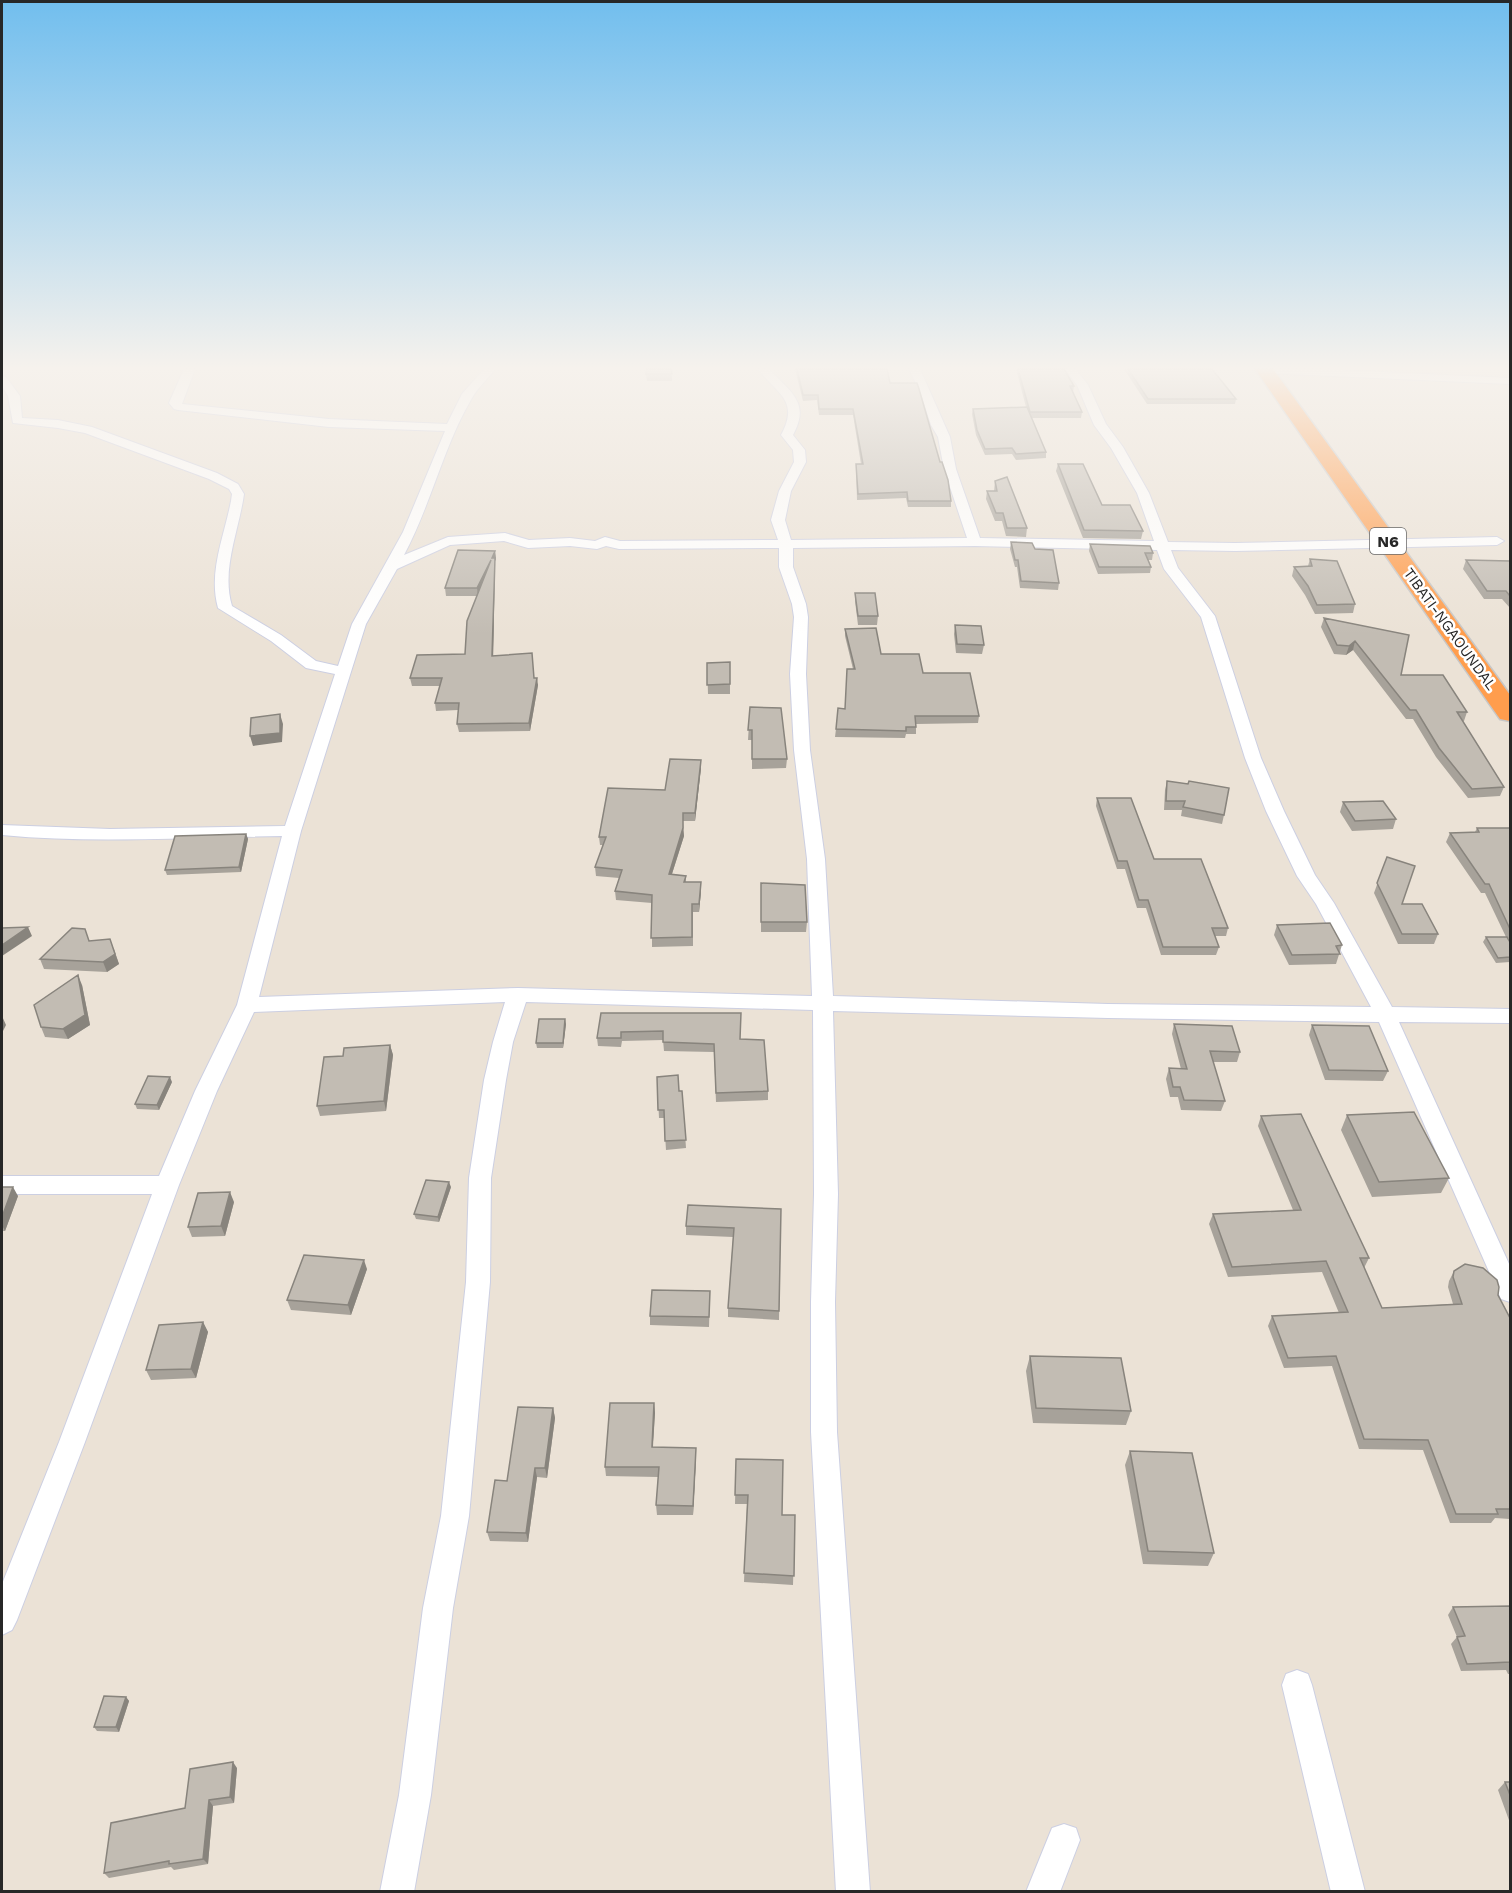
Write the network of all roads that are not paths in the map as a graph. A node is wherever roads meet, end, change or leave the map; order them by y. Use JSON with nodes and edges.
{"nodes":[{"id":1,"x":162,"y":457,"type":"edge"},
{"id":2,"x":440,"y":457,"type":"edge"},
{"id":3,"x":800,"y":457,"type":"edge"},
{"id":4,"x":948,"y":457,"type":"edge"},
{"id":5,"x":1123,"y":457,"type":"edge"},
{"id":6,"x":1328,"y":457,"type":"edge"},
{"id":7,"x":1497,"y":541,"type":"dead end"},
{"id":8,"x":975,"y":542,"type":"junction"},
{"id":9,"x":1390,"y":543,"type":"junction"},
{"id":10,"x":786,"y":544,"type":"junction"},
{"id":11,"x":1163,"y":547,"type":"junction"},
{"id":12,"x":391,"y":566,"type":"junction"},
{"id":13,"x":342,"y":671,"type":"junction"},
{"id":14,"x":1510,"y":713,"type":"edge"},
{"id":15,"x":2,"y":830,"type":"edge"},
{"id":16,"x":292,"y":831,"type":"junction"},
{"id":17,"x":518,"y":995,"type":"junction"},
{"id":18,"x":823,"y":1004,"type":"junction"},
{"id":19,"x":247,"y":1005,"type":"junction"},
{"id":20,"x":1386,"y":1015,"type":"junction"},
{"id":21,"x":1510,"y":1016,"type":"edge"},
{"id":22,"x":2,"y":1185,"type":"edge"},
{"id":23,"x":167,"y":1185,"type":"junction"},
{"id":24,"x":1510,"y":1292,"type":"edge"},
{"id":25,"x":2,"y":1620,"type":"edge"},
{"id":26,"x":1297,"y":1685,"type":"dead end"},
{"id":27,"x":1064,"y":1840,"type":"dead end"},
{"id":28,"x":397,"y":1892,"type":"edge"},
{"id":29,"x":853,"y":1892,"type":"edge"},
{"id":30,"x":1043,"y":1892,"type":"edge"},
{"id":31,"x":1348,"y":1892,"type":"edge"}],
"edges":[{"from":1,"to":13,"type":"street"},
{"from":2,"to":12,"type":"street"},
{"from":3,"to":10,"type":"street"},
{"from":4,"to":8,"type":"street"},
{"from":5,"to":11,"type":"street"},
{"from":6,"to":9,"type":"highway","name":"TIBATI-NGAOUNDAL","number":"N6"},
{"from":7,"to":9,"type":"street"},
{"from":8,"to":10,"type":"street"},
{"from":8,"to":11,"type":"street"},
{"from":9,"to":11,"type":"street"},
{"from":9,"to":14,"type":"highway","name":"TIBATI-NGAOUNDAL","number":"N6"},
{"from":10,"to":12,"type":"street"},
{"from":10,"to":18,"type":"street"},
{"from":11,"to":20,"type":"street"},
{"from":12,"to":13,"type":"street"},
{"from":13,"to":16,"type":"street"},
{"from":15,"to":16,"type":"street"},
{"from":16,"to":19,"type":"street"},
{"from":17,"to":18,"type":"street"},
{"from":17,"to":19,"type":"street"},
{"from":17,"to":28,"type":"street"},
{"from":18,"to":20,"type":"street"},
{"from":18,"to":29,"type":"street"},
{"from":19,"to":23,"type":"street"},
{"from":20,"to":21,"type":"street"},
{"from":20,"to":24,"type":"street"},
{"from":22,"to":23,"type":"street"},
{"from":23,"to":25,"type":"street"},
{"from":26,"to":31,"type":"street"},
{"from":27,"to":30,"type":"street"}]}
